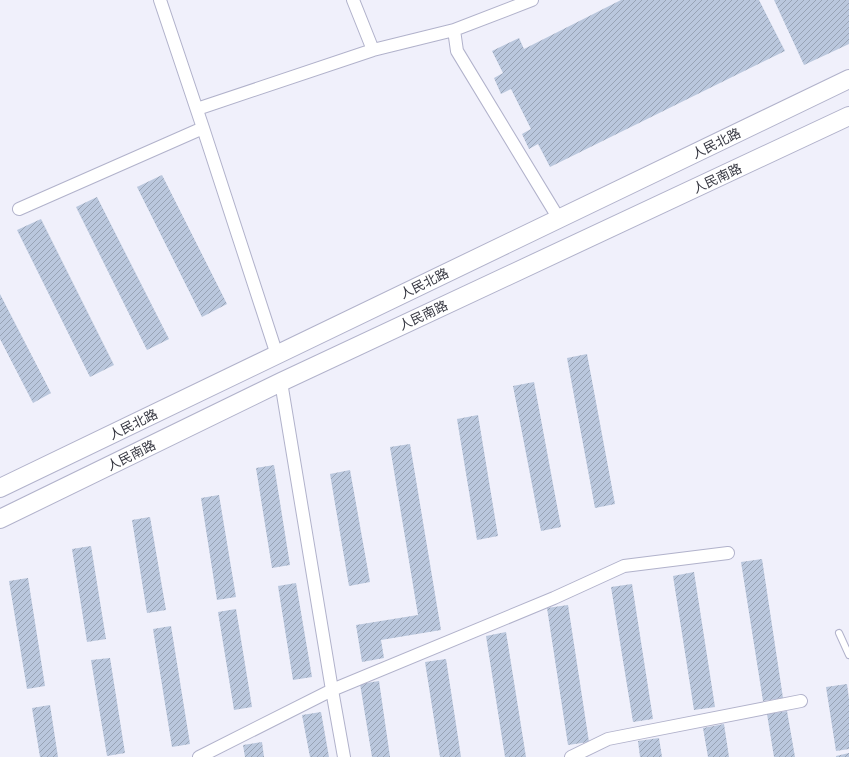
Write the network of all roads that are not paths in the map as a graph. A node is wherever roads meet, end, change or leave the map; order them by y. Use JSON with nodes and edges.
{"nodes":[{"id":1,"x":160,"y":0,"type":"edge"},
{"id":2,"x":354,"y":0,"type":"edge"},
{"id":3,"x":532,"y":0,"type":"edge"},
{"id":4,"x":454,"y":30,"type":"junction"},
{"id":5,"x":373,"y":50,"type":"junction"},
{"id":6,"x":849,"y":79,"type":"edge"},
{"id":7,"x":197,"y":109,"type":"junction"},
{"id":8,"x":849,"y":116,"type":"edge"},
{"id":9,"x":203,"y":128,"type":"junction"},
{"id":10,"x":19,"y":209,"type":"dead end"},
{"id":11,"x":559,"y":219,"type":"junction"},
{"id":12,"x":277,"y":355,"type":"junction"},
{"id":13,"x":281,"y":382,"type":"junction"},
{"id":14,"x":0,"y":488,"type":"edge"},
{"id":15,"x":0,"y":520,"type":"edge"},
{"id":16,"x":728,"y":553,"type":"dead end"},
{"id":17,"x":839,"y":633,"type":"dead end"},
{"id":18,"x":849,"y":656,"type":"edge"},
{"id":19,"x":332,"y":690,"type":"junction"},
{"id":20,"x":801,"y":701,"type":"dead end"},
{"id":21,"x":200,"y":757,"type":"edge"},
{"id":22,"x":344,"y":757,"type":"edge"},
{"id":23,"x":571,"y":757,"type":"edge"}],
"edges":[{"from":1,"to":7,"type":"street"},
{"from":2,"to":5,"type":"street"},
{"from":3,"to":4,"type":"street"},
{"from":4,"to":5,"type":"street"},
{"from":4,"to":11,"type":"street"},
{"from":5,"to":7,"type":"street"},
{"from":6,"to":11,"type":"main road","name":"人民北路"},
{"from":7,"to":9,"type":"street"},
{"from":8,"to":13,"type":"main road","name":"人民南路"},
{"from":9,"to":10,"type":"street"},
{"from":9,"to":12,"type":"street"},
{"from":11,"to":12,"type":"main road","name":"人民北路"},
{"from":12,"to":14,"type":"main road","name":"人民北路"},
{"from":13,"to":15,"type":"main road","name":"人民南路"},
{"from":13,"to":19,"type":"street"},
{"from":16,"to":19,"type":"street"},
{"from":17,"to":18,"type":"lane"},
{"from":19,"to":21,"type":"street"},
{"from":19,"to":22,"type":"street"},
{"from":20,"to":23,"type":"street"}]}
